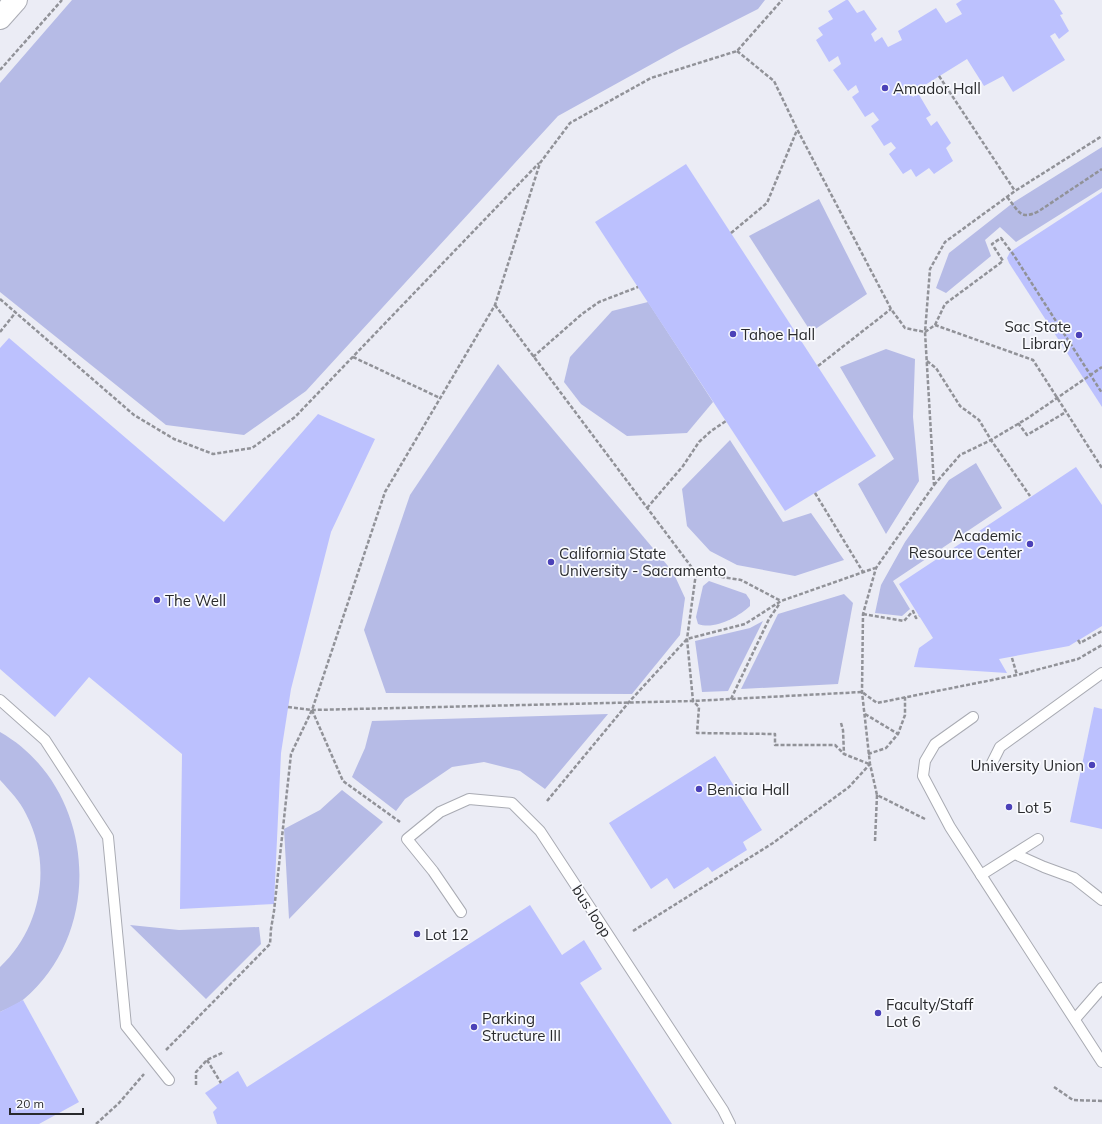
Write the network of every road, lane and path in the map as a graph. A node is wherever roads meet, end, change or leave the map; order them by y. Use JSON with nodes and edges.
{"nodes":[{"id":1,"x":16,"y":0,"type":"edge"},
{"id":2,"x":62,"y":0,"type":"edge"},
{"id":3,"x":782,"y":0,"type":"edge"},
{"id":4,"x":0,"y":18,"type":"edge"},
{"id":5,"x":737,"y":51,"type":"junction"},
{"id":6,"x":0,"y":70,"type":"edge"},
{"id":7,"x":939,"y":76,"type":"dead end"},
{"id":8,"x":797,"y":129,"type":"junction"},
{"id":9,"x":1102,"y":136,"type":"edge"},
{"id":10,"x":540,"y":163,"type":"junction"},
{"id":11,"x":1102,"y":169,"type":"edge"},
{"id":12,"x":1015,"y":191,"type":"junction"},
{"id":13,"x":1007,"y":197,"type":"junction"},
{"id":14,"x":731,"y":233,"type":"dead end"},
{"id":15,"x":638,"y":287,"type":"dead end"},
{"id":16,"x":0,"y":299,"type":"edge"},
{"id":17,"x":495,"y":306,"type":"junction"},
{"id":18,"x":891,"y":309,"type":"junction"},
{"id":19,"x":16,"y":312,"type":"junction"},
{"id":20,"x":935,"y":325,"type":"junction"},
{"id":21,"x":0,"y":332,"type":"edge"},
{"id":22,"x":925,"y":332,"type":"junction"},
{"id":23,"x":533,"y":356,"type":"junction"},
{"id":24,"x":353,"y":357,"type":"junction"},
{"id":25,"x":926,"y":361,"type":"junction"},
{"id":26,"x":818,"y":366,"type":"dead end"},
{"id":27,"x":1102,"y":367,"type":"edge"},
{"id":28,"x":1090,"y":375,"type":"junction"},
{"id":29,"x":1102,"y":393,"type":"edge"},
{"id":30,"x":440,"y":398,"type":"junction"},
{"id":31,"x":1066,"y":412,"type":"junction"},
{"id":32,"x":726,"y":421,"type":"dead end"},
{"id":33,"x":1018,"y":423,"type":"junction"},
{"id":34,"x":991,"y":440,"type":"junction"},
{"id":35,"x":1102,"y":468,"type":"edge"},
{"id":36,"x":934,"y":486,"type":"junction"},
{"id":37,"x":815,"y":493,"type":"dead end"},
{"id":38,"x":1030,"y":496,"type":"dead end"},
{"id":39,"x":647,"y":508,"type":"junction"},
{"id":40,"x":876,"y":568,"type":"junction"},
{"id":41,"x":863,"y":572,"type":"junction"},
{"id":42,"x":696,"y":573,"type":"junction"},
{"id":43,"x":781,"y":601,"type":"junction"},
{"id":44,"x":863,"y":614,"type":"junction"},
{"id":45,"x":919,"y":616,"type":"dead end"},
{"id":46,"x":1102,"y":631,"type":"edge"},
{"id":47,"x":687,"y":639,"type":"junction"},
{"id":48,"x":1078,"y":640,"type":"dead end"},
{"id":49,"x":1102,"y":645,"type":"edge"},
{"id":50,"x":1012,"y":658,"type":"dead end"},
{"id":51,"x":1102,"y":673,"type":"edge"},
{"id":52,"x":1017,"y":675,"type":"junction"},
{"id":53,"x":862,"y":692,"type":"junction"},
{"id":54,"x":904,"y":698,"type":"junction"},
{"id":55,"x":731,"y":699,"type":"junction"},
{"id":56,"x":0,"y":700,"type":"edge"},
{"id":57,"x":693,"y":701,"type":"junction"},
{"id":58,"x":629,"y":702,"type":"junction"},
{"id":59,"x":288,"y":707,"type":"dead end"},
{"id":60,"x":312,"y":710,"type":"junction"},
{"id":61,"x":865,"y":714,"type":"junction"},
{"id":62,"x":974,"y":717,"type":"dead end"},
{"id":63,"x":840,"y":723,"type":"dead end"},
{"id":64,"x":898,"y":734,"type":"junction"},
{"id":65,"x":844,"y":754,"type":"junction"},
{"id":66,"x":868,"y":754,"type":"junction"},
{"id":67,"x":870,"y":764,"type":"junction"},
{"id":68,"x":990,"y":767,"type":"dead end"},
{"id":69,"x":877,"y":795,"type":"junction"},
{"id":70,"x":547,"y":800,"type":"dead end"},
{"id":71,"x":950,"y":827,"type":"junction"},
{"id":72,"x":407,"y":839,"type":"junction"},
{"id":73,"x":1038,"y":840,"type":"dead end"},
{"id":74,"x":875,"y":841,"type":"dead end"},
{"id":75,"x":1015,"y":854,"type":"junction"},
{"id":76,"x":981,"y":875,"type":"junction"},
{"id":77,"x":1102,"y":900,"type":"edge"},
{"id":78,"x":461,"y":912,"type":"dead end"},
{"id":79,"x":632,"y":931,"type":"dead end"},
{"id":80,"x":1102,"y":988,"type":"edge"},
{"id":81,"x":1075,"y":1019,"type":"junction"},
{"id":82,"x":224,"y":1052,"type":"dead end"},
{"id":83,"x":207,"y":1060,"type":"junction"},
{"id":84,"x":154,"y":1062,"type":"junction"},
{"id":85,"x":1102,"y":1062,"type":"edge"},
{"id":86,"x":169,"y":1080,"type":"dead end"},
{"id":87,"x":221,"y":1082,"type":"dead end"},
{"id":88,"x":196,"y":1085,"type":"dead end"},
{"id":89,"x":1054,"y":1088,"type":"dead end"},
{"id":90,"x":1102,"y":1100,"type":"edge"},
{"id":91,"x":96,"y":1124,"type":"edge"},
{"id":92,"x":730,"y":1124,"type":"edge"}],
"edges":[{"from":1,"to":4,"type":"street"},
{"from":2,"to":6,"type":"path"},
{"from":3,"to":5,"type":"path"},
{"from":5,"to":8,"type":"path"},
{"from":5,"to":10,"type":"path"},
{"from":7,"to":12,"type":"path"},
{"from":8,"to":14,"type":"path"},
{"from":8,"to":18,"type":"path"},
{"from":9,"to":12,"type":"path"},
{"from":10,"to":17,"type":"path"},
{"from":10,"to":24,"type":"path"},
{"from":11,"to":13,"type":"path"},
{"from":12,"to":13,"type":"path"},
{"from":13,"to":22,"type":"path"},
{"from":15,"to":23,"type":"path"},
{"from":16,"to":19,"type":"path"},
{"from":17,"to":23,"type":"path"},
{"from":17,"to":30,"type":"path"},
{"from":18,"to":22,"type":"path"},
{"from":18,"to":26,"type":"path"},
{"from":19,"to":21,"type":"path"},
{"from":19,"to":24,"type":"path"},
{"from":20,"to":22,"type":"path"},
{"from":20,"to":28,"type":"path"},
{"from":20,"to":31,"type":"path"},
{"from":22,"to":25,"type":"path"},
{"from":23,"to":39,"type":"path"},
{"from":24,"to":30,"type":"path"},
{"from":25,"to":34,"type":"path"},
{"from":25,"to":36,"type":"path"},
{"from":27,"to":28,"type":"path"},
{"from":28,"to":29,"type":"path"},
{"from":28,"to":33,"type":"path"},
{"from":30,"to":60,"type":"path"},
{"from":31,"to":33,"type":"path"},
{"from":31,"to":35,"type":"path"},
{"from":32,"to":39,"type":"path"},
{"from":33,"to":34,"type":"path"},
{"from":34,"to":36,"type":"path"},
{"from":34,"to":38,"type":"path"},
{"from":36,"to":40,"type":"path"},
{"from":37,"to":41,"type":"path"},
{"from":39,"to":42,"type":"path"},
{"from":40,"to":41,"type":"path"},
{"from":40,"to":44,"type":"path"},
{"from":41,"to":43,"type":"path"},
{"from":42,"to":43,"type":"path"},
{"from":42,"to":47,"type":"path"},
{"from":43,"to":47,"type":"path"},
{"from":43,"to":55,"type":"path"},
{"from":44,"to":45,"type":"path"},
{"from":44,"to":53,"type":"path"},
{"from":46,"to":48,"type":"path"},
{"from":47,"to":57,"type":"path"},
{"from":47,"to":58,"type":"path"},
{"from":49,"to":52,"type":"path"},
{"from":50,"to":52,"type":"path"},
{"from":51,"to":68,"type":"lane"},
{"from":52,"to":54,"type":"path"},
{"from":53,"to":54,"type":"path"},
{"from":53,"to":55,"type":"path"},
{"from":53,"to":61,"type":"path"},
{"from":54,"to":64,"type":"path"},
{"from":55,"to":57,"type":"path"},
{"from":56,"to":84,"type":"lane"},
{"from":57,"to":58,"type":"path"},
{"from":57,"to":65,"type":"path"},
{"from":58,"to":60,"type":"path"},
{"from":58,"to":70,"type":"path"},
{"from":59,"to":60,"type":"path"},
{"from":60,"to":72,"type":"path"},
{"from":60,"to":84,"type":"path"},
{"from":61,"to":64,"type":"path"},
{"from":61,"to":66,"type":"path"},
{"from":62,"to":71,"type":"lane"},
{"from":63,"to":65,"type":"path"},
{"from":64,"to":66,"type":"path"},
{"from":65,"to":67,"type":"path"},
{"from":66,"to":67,"type":"path"},
{"from":67,"to":69,"type":"path"},
{"from":67,"to":79,"type":"path"},
{"from":69,"to":71,"type":"path"},
{"from":69,"to":74,"type":"path"},
{"from":71,"to":76,"type":"lane"},
{"from":72,"to":78,"type":"lane"},
{"from":72,"to":92,"type":"lane","name":"bus loop"},
{"from":73,"to":75,"type":"lane"},
{"from":75,"to":76,"type":"lane"},
{"from":75,"to":77,"type":"lane"},
{"from":76,"to":81,"type":"lane"},
{"from":80,"to":81,"type":"lane"},
{"from":81,"to":85,"type":"lane"},
{"from":82,"to":83,"type":"path"},
{"from":83,"to":87,"type":"path"},
{"from":83,"to":88,"type":"path"},
{"from":84,"to":86,"type":"lane"},
{"from":84,"to":91,"type":"path"},
{"from":89,"to":90,"type":"path"}]}
